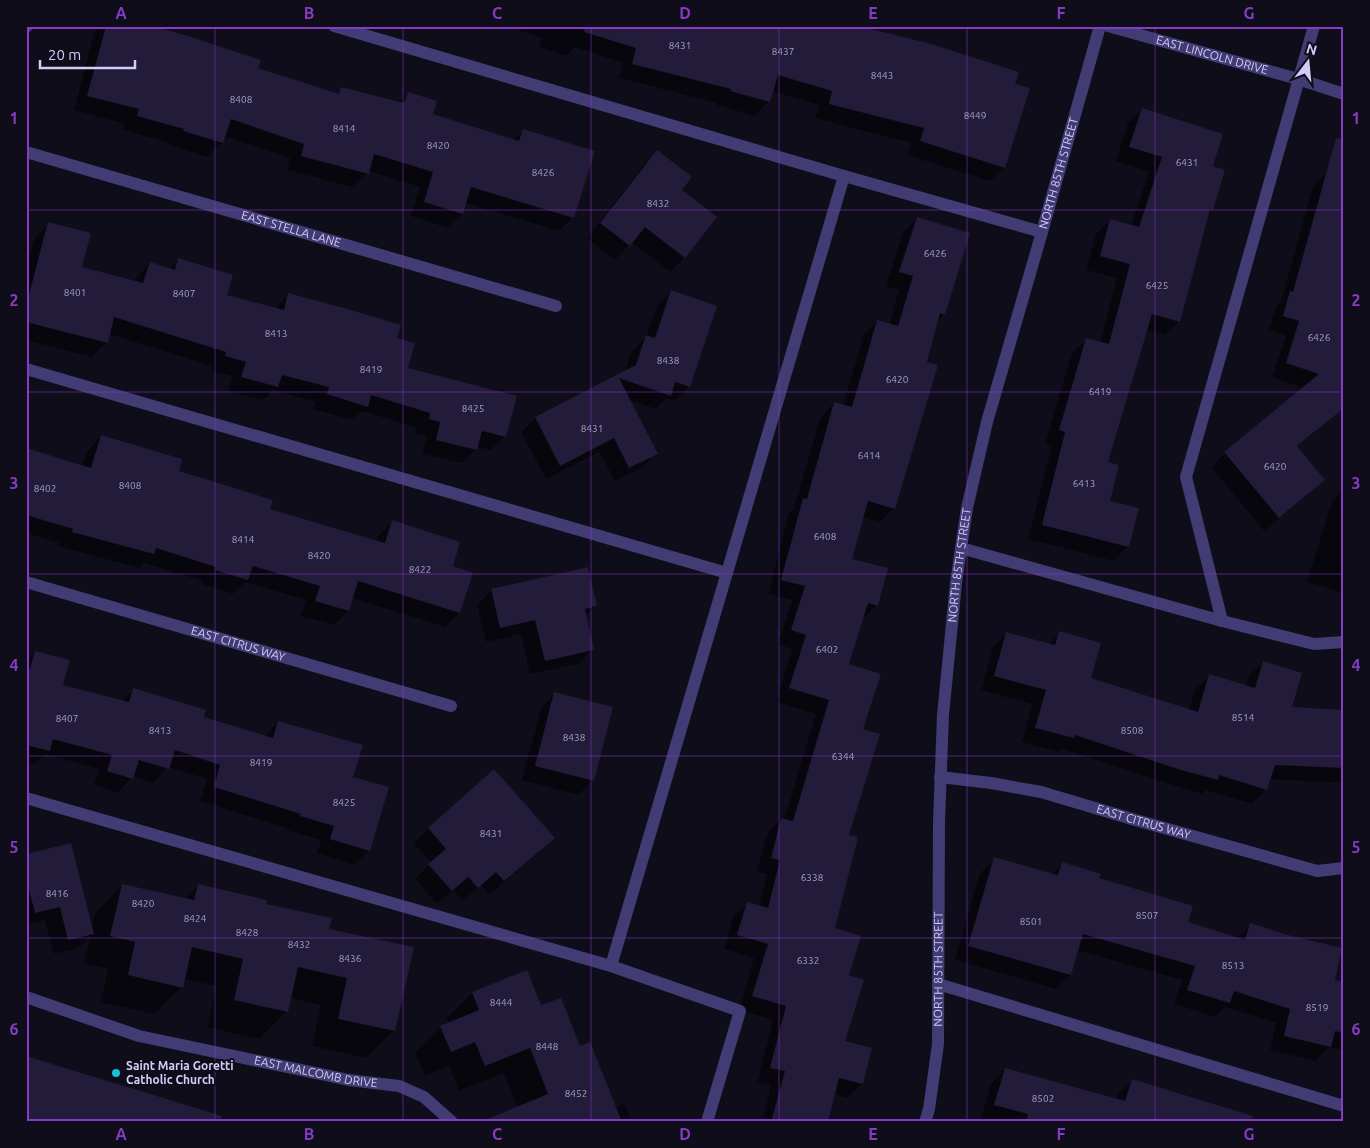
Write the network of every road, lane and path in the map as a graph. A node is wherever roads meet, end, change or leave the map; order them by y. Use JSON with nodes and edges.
{"nodes":[{"id":1,"x":334,"y":26,"type":"edge"},
{"id":2,"x":1100,"y":26,"type":"edge"},
{"id":3,"x":1108,"y":26,"type":"edge"},
{"id":4,"x":1314,"y":26,"type":"edge"},
{"id":5,"x":1298,"y":79,"type":"junction"},
{"id":6,"x":1344,"y":94,"type":"edge"},
{"id":7,"x":26,"y":152,"type":"edge"},
{"id":8,"x":844,"y":176,"type":"junction"},
{"id":9,"x":1042,"y":232,"type":"junction"},
{"id":10,"x":556,"y":306,"type":"dead end"},
{"id":11,"x":26,"y":369,"type":"edge"},
{"id":12,"x":961,"y":548,"type":"junction"},
{"id":13,"x":727,"y":574,"type":"junction"},
{"id":14,"x":26,"y":582,"type":"edge"},
{"id":15,"x":1222,"y":621,"type":"junction"},
{"id":16,"x":1344,"y":642,"type":"edge"},
{"id":17,"x":450,"y":706,"type":"dead end"},
{"id":18,"x":940,"y":777,"type":"junction"},
{"id":19,"x":26,"y":798,"type":"edge"},
{"id":20,"x":1344,"y":868,"type":"edge"},
{"id":21,"x":611,"y":966,"type":"junction"},
{"id":22,"x":938,"y":984,"type":"junction"},
{"id":23,"x":26,"y":997,"type":"edge"},
{"id":24,"x":1344,"y":1106,"type":"edge"},
{"id":25,"x":452,"y":1122,"type":"edge"},
{"id":26,"x":707,"y":1122,"type":"edge"},
{"id":27,"x":925,"y":1122,"type":"edge"}],
"edges":[{"from":1,"to":8,"type":"street"},
{"from":2,"to":9,"type":"street","name":"NORTH 85TH STREET"},
{"from":3,"to":5,"type":"street","name":"EAST LINCOLN DRIVE"},
{"from":4,"to":5,"type":"street"},
{"from":5,"to":6,"type":"street","name":"EAST LINCOLN DRIVE"},
{"from":5,"to":15,"type":"street"},
{"from":7,"to":10,"type":"street","name":"EAST STELLA LANE"},
{"from":8,"to":9,"type":"street"},
{"from":8,"to":13,"type":"street"},
{"from":9,"to":12,"type":"street","name":"NORTH 85TH STREET"},
{"from":11,"to":13,"type":"street"},
{"from":12,"to":15,"type":"street"},
{"from":12,"to":18,"type":"street","name":"NORTH 85TH STREET"},
{"from":13,"to":21,"type":"street"},
{"from":14,"to":17,"type":"street","name":"EAST CITRUS WAY"},
{"from":15,"to":16,"type":"street"},
{"from":18,"to":20,"type":"street","name":"EAST CITRUS WAY"},
{"from":18,"to":22,"type":"street","name":"NORTH 85TH STREET"},
{"from":19,"to":21,"type":"street"},
{"from":21,"to":26,"type":"street"},
{"from":22,"to":24,"type":"street"},
{"from":22,"to":27,"type":"street","name":"NORTH 85TH STREET"},
{"from":23,"to":25,"type":"street","name":"EAST MALCOMB DRIVE"}]}
